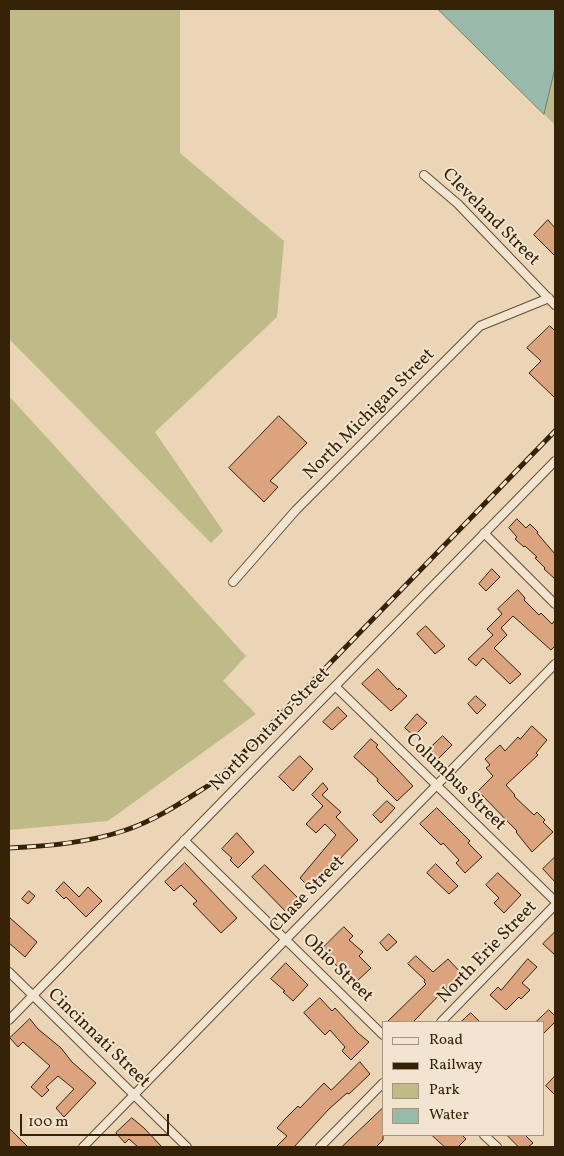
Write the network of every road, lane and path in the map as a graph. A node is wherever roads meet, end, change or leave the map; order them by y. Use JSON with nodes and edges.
{"nodes":[{"id":1,"x":424,"y":175,"type":"dead end"},
{"id":2,"x":549,"y":298,"type":"junction"},
{"id":3,"x":555,"y":305,"type":"edge"},
{"id":4,"x":555,"y":461,"type":"edge"},
{"id":5,"x":484,"y":534,"type":"junction"},
{"id":6,"x":234,"y":582,"type":"dead end"},
{"id":7,"x":555,"y":604,"type":"edge"},
{"id":8,"x":555,"y":664,"type":"edge"},
{"id":9,"x":335,"y":686,"type":"junction"},
{"id":10,"x":436,"y":786,"type":"junction"},
{"id":11,"x":184,"y":840,"type":"junction"},
{"id":12,"x":555,"y":903,"type":"edge"},
{"id":13,"x":285,"y":940,"type":"junction"},
{"id":14,"x":9,"y":972,"type":"edge"},
{"id":15,"x":32,"y":995,"type":"junction"},
{"id":16,"x":9,"y":1020,"type":"edge"},
{"id":17,"x":442,"y":1021,"type":"edge"},
{"id":18,"x":382,"y":1034,"type":"edge"},
{"id":19,"x":382,"y":1084,"type":"edge"},
{"id":20,"x":134,"y":1095,"type":"junction"},
{"id":21,"x":485,"y":1136,"type":"edge"},
{"id":22,"x":83,"y":1147,"type":"edge"},
{"id":23,"x":188,"y":1147,"type":"edge"},
{"id":24,"x":320,"y":1147,"type":"edge"},
{"id":25,"x":497,"y":1147,"type":"edge"}],
"edges":[{"from":1,"to":2,"type":"street","name":"Cleveland Street"},
{"from":2,"to":3,"type":"street","name":"Cleveland Street"},
{"from":2,"to":6,"type":"street","name":"North Michigan Street"},
{"from":4,"to":5,"type":"street","name":"North Ontario Street"},
{"from":5,"to":7,"type":"street"},
{"from":5,"to":9,"type":"street","name":"North Ontario Street"},
{"from":8,"to":10,"type":"street","name":"Chase Street"},
{"from":9,"to":10,"type":"street","name":"Columbus Street"},
{"from":9,"to":11,"type":"street","name":"North Ontario Street"},
{"from":10,"to":12,"type":"street","name":"Columbus Street"},
{"from":10,"to":13,"type":"street","name":"Chase Street"},
{"from":11,"to":13,"type":"street","name":"Ohio Street"},
{"from":11,"to":15,"type":"street","name":"North Ontario Street"},
{"from":12,"to":17,"type":"street","name":"North Erie Street"},
{"from":13,"to":18,"type":"street","name":"Ohio Street"},
{"from":13,"to":20,"type":"street","name":"Chase Street"},
{"from":14,"to":15,"type":"street","name":"Cincinnati Street"},
{"from":15,"to":16,"type":"street","name":"North Ontario Street"},
{"from":15,"to":20,"type":"street","name":"Cincinnati Street"},
{"from":19,"to":24,"type":"street"},
{"from":20,"to":22,"type":"street","name":"Chase Street"},
{"from":20,"to":23,"type":"street","name":"Cincinnati Street"},
{"from":21,"to":25,"type":"street"}]}
